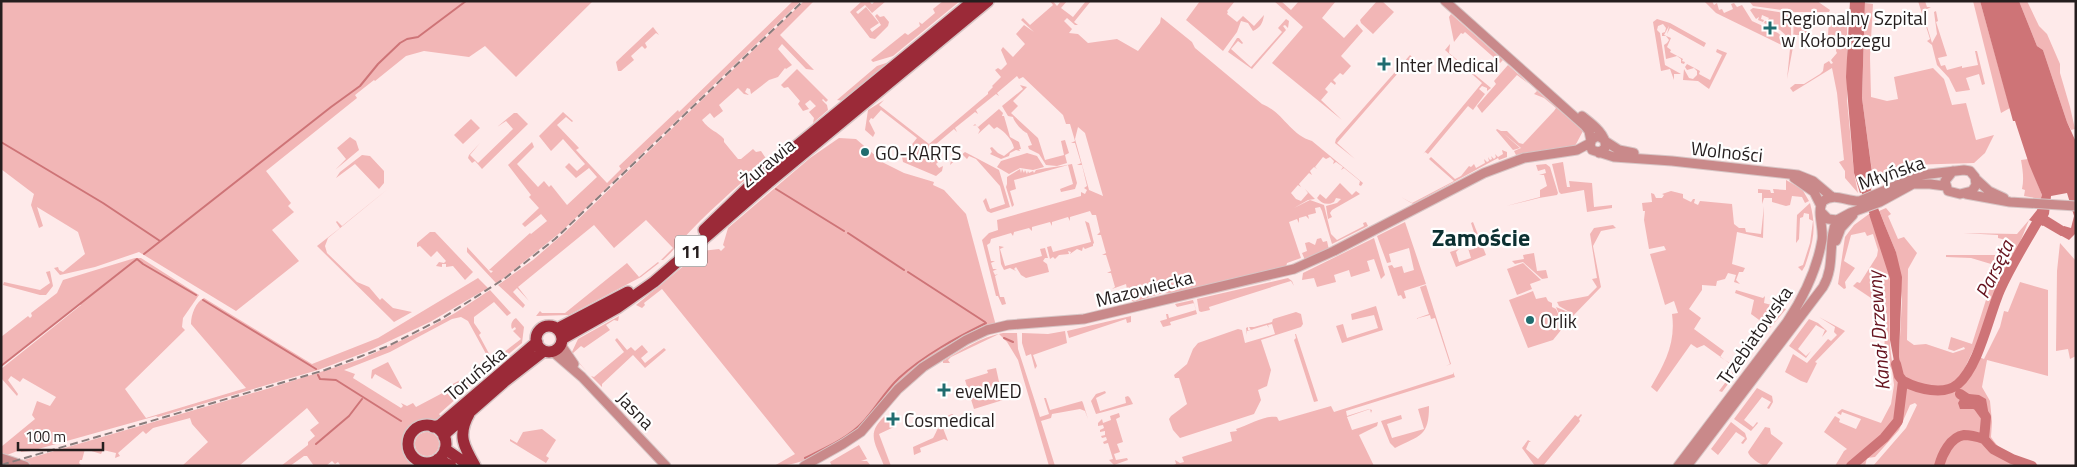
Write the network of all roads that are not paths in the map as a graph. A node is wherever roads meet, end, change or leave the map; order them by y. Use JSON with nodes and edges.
{"nodes":[{"id":1,"x":972,"y":1,"type":"edge"},
{"id":2,"x":988,"y":1,"type":"edge"},
{"id":3,"x":1450,"y":2,"type":"edge"},
{"id":4,"x":1550,"y":95,"type":"junction"},
{"id":5,"x":1604,"y":140,"type":"junction"},
{"id":6,"x":1593,"y":147,"type":"junction"},
{"id":7,"x":1669,"y":161,"type":"junction"},
{"id":8,"x":1953,"y":171,"type":"junction"},
{"id":9,"x":1782,"y":173,"type":"junction"},
{"id":10,"x":1976,"y":179,"type":"junction"},
{"id":11,"x":1946,"y":186,"type":"junction"},
{"id":12,"x":1966,"y":194,"type":"junction"},
{"id":13,"x":1836,"y":197,"type":"junction"},
{"id":14,"x":1878,"y":198,"type":"junction"},
{"id":15,"x":2021,"y":203,"type":"junction"},
{"id":16,"x":1862,"y":206,"type":"junction"},
{"id":17,"x":2072,"y":206,"type":"edge"},
{"id":18,"x":1820,"y":207,"type":"junction"},
{"id":19,"x":1840,"y":218,"type":"junction"},
{"id":20,"x":1833,"y":250,"type":"junction"},
{"id":21,"x":552,"y":343,"type":"junction"},
{"id":22,"x":472,"y":409,"type":"junction"},
{"id":23,"x":433,"y":427,"type":"junction"},
{"id":24,"x":444,"y":437,"type":"junction"},
{"id":25,"x":445,"y":449,"type":"junction"},
{"id":26,"x":1,"y":458,"type":"edge"},
{"id":27,"x":429,"y":463,"type":"edge"},
{"id":28,"x":25,"y":466,"type":"edge"},
{"id":29,"x":451,"y":466,"type":"edge"},
{"id":30,"x":470,"y":466,"type":"edge"},
{"id":31,"x":475,"y":466,"type":"edge"},
{"id":32,"x":666,"y":466,"type":"edge"},
{"id":33,"x":804,"y":466,"type":"edge"},
{"id":34,"x":1678,"y":466,"type":"edge"},
{"id":35,"x":1687,"y":466,"type":"edge"}],
"edges":[{"from":1,"to":21,"type":"main road","name":"Żurawia","number":"11"},
{"from":2,"to":21,"type":"main road","name":"Żurawia","number":"11"},
{"from":3,"to":4,"type":"street"},
{"from":4,"to":5,"type":"street","name":"Wolności"},
{"from":4,"to":6,"type":"street"},
{"from":5,"to":6,"type":"street","name":"Mazowiecka"},
{"from":5,"to":6,"type":"street"},
{"from":5,"to":7,"type":"street","name":"Wolności"},
{"from":6,"to":7,"type":"street","name":"Wolności"},
{"from":6,"to":33,"type":"street","name":"Mazowiecka"},
{"from":7,"to":9,"type":"street","name":"Wolności"},
{"from":8,"to":10,"type":"street"},
{"from":8,"to":11,"type":"street"},
{"from":8,"to":14,"type":"street","name":"Młyńska"},
{"from":9,"to":13,"type":"street","name":"Wolności"},
{"from":9,"to":18,"type":"street","name":"Wolności"},
{"from":10,"to":12,"type":"street"},
{"from":10,"to":15,"type":"street"},
{"from":11,"to":12,"type":"street"},
{"from":11,"to":14,"type":"street","name":"Młyńska"},
{"from":12,"to":15,"type":"street"},
{"from":13,"to":16,"type":"street","name":"Młyńska"},
{"from":13,"to":18,"type":"street"},
{"from":13,"to":19,"type":"street"},
{"from":14,"to":16,"type":"street","name":"Młyńska"},
{"from":15,"to":17,"type":"street"},
{"from":16,"to":19,"type":"street","name":"Młyńska"},
{"from":16,"to":20,"type":"street"},
{"from":18,"to":19,"type":"street"},
{"from":18,"to":34,"type":"street","name":"Trzebiatowska"},
{"from":19,"to":20,"type":"street","name":"Trzebiatowska"},
{"from":20,"to":35,"type":"street","name":"Trzebiatowska"},
{"from":21,"to":22,"type":"main road","name":"Toruńska","number":"11"},
{"from":21,"to":23,"type":"main road","name":"Toruńska","number":"11"},
{"from":21,"to":32,"type":"street","name":"Jasna"},
{"from":22,"to":24,"type":"main road","name":"Toruńska","number":"11"},
{"from":22,"to":31,"type":"main road"},
{"from":23,"to":24,"type":"main road"},
{"from":23,"to":27,"type":"main road","number":"11"},
{"from":24,"to":25,"type":"main road"},
{"from":25,"to":27,"type":"main road"},
{"from":25,"to":30,"type":"main road"},
{"from":26,"to":28,"type":"street"},
{"from":27,"to":29,"type":"main road","number":"11"}]}
